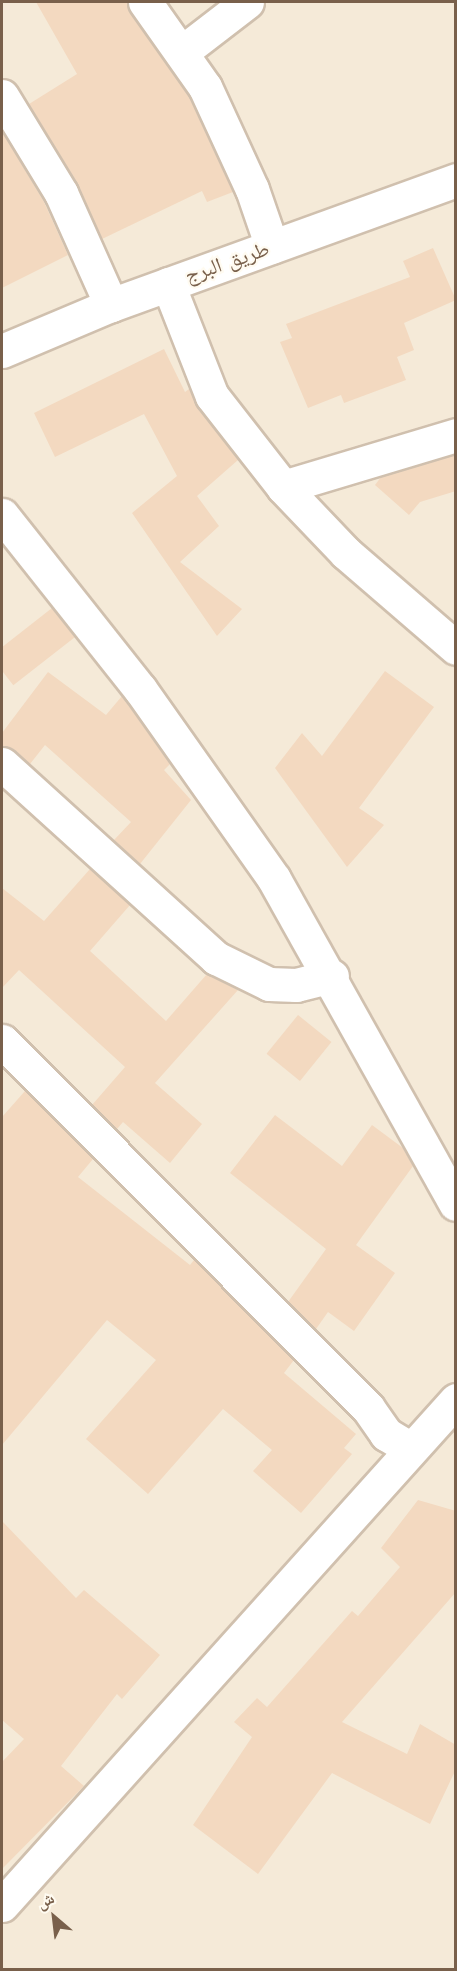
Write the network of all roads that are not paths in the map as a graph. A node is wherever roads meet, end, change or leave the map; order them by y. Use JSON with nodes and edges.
{"nodes":[{"id":1,"x":144,"y":2,"type":"edge"},
{"id":2,"x":247,"y":2,"type":"edge"},
{"id":3,"x":182,"y":52,"type":"junction"},
{"id":4,"x":2,"y":96,"type":"edge"},
{"id":5,"x":456,"y":180,"type":"edge"},
{"id":6,"x":272,"y":247,"type":"junction"},
{"id":7,"x":168,"y":284,"type":"junction"},
{"id":8,"x":111,"y":304,"type":"junction"},
{"id":9,"x":2,"y":351,"type":"edge"},
{"id":10,"x":456,"y":435,"type":"edge"},
{"id":11,"x":283,"y":487,"type":"junction"},
{"id":12,"x":2,"y":515,"type":"edge"},
{"id":13,"x":456,"y":648,"type":"edge"},
{"id":14,"x":2,"y":764,"type":"edge"},
{"id":15,"x":332,"y":976,"type":"junction"},
{"id":16,"x":2,"y":1041,"type":"edge"},
{"id":17,"x":456,"y":1204,"type":"edge"},
{"id":18,"x":456,"y":1400,"type":"edge"},
{"id":19,"x":410,"y":1448,"type":"junction"},
{"id":20,"x":2,"y":1905,"type":"edge"}],
"edges":[{"from":1,"to":3,"type":"street"},
{"from":2,"to":3,"type":"street"},
{"from":3,"to":6,"type":"street"},
{"from":4,"to":8,"type":"street"},
{"from":5,"to":6,"type":"street","name":"طريق البرج"},
{"from":6,"to":7,"type":"street","name":"طريق البرج"},
{"from":7,"to":8,"type":"street","name":"طريق البرج"},
{"from":7,"to":11,"type":"street"},
{"from":8,"to":9,"type":"street","name":"طريق البرج"},
{"from":10,"to":11,"type":"street"},
{"from":11,"to":13,"type":"street"},
{"from":12,"to":15,"type":"street"},
{"from":14,"to":15,"type":"street"},
{"from":15,"to":17,"type":"street"},
{"from":16,"to":19,"type":"street"},
{"from":18,"to":19,"type":"street"},
{"from":19,"to":20,"type":"street"}]}
